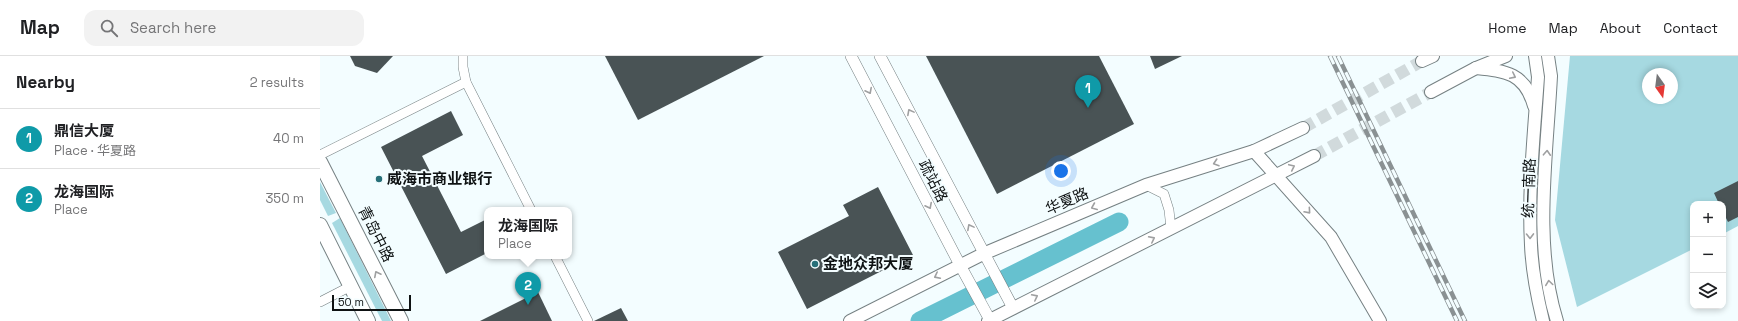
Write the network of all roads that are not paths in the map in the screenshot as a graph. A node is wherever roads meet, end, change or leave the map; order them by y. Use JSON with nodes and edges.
{"nodes":[{"id":1,"x":463,"y":56,"type":"edge"},
{"id":2,"x":851,"y":56,"type":"edge"},
{"id":3,"x":880,"y":56,"type":"edge"},
{"id":4,"x":1506,"y":56,"type":"edge"},
{"id":5,"x":1535,"y":56,"type":"edge"},
{"id":6,"x":1548,"y":56,"type":"edge"},
{"id":7,"x":1555,"y":56,"type":"edge"},
{"id":8,"x":1476,"y":68,"type":"junction"},
{"id":9,"x":1551,"y":76,"type":"junction"},
{"id":10,"x":466,"y":82,"type":"junction"},
{"id":11,"x":1431,"y":92,"type":"tunnel mouth"},
{"id":12,"x":1536,"y":113,"type":"junction"},
{"id":13,"x":1303,"y":128,"type":"tunnel mouth"},
{"id":14,"x":1254,"y":151,"type":"junction"},
{"id":15,"x":320,"y":155,"type":"edge"},
{"id":16,"x":1314,"y":156,"type":"tunnel mouth"},
{"id":17,"x":320,"y":162,"type":"edge"},
{"id":18,"x":1276,"y":174,"type":"junction"},
{"id":19,"x":1146,"y":185,"type":"junction"},
{"id":20,"x":529,"y":207,"type":"edge"},
{"id":21,"x":320,"y":225,"type":"edge"},
{"id":22,"x":1171,"y":229,"type":"junction"},
{"id":23,"x":986,"y":258,"type":"junction"},
{"id":24,"x":556,"y":259,"type":"edge"},
{"id":25,"x":962,"y":269,"type":"junction"},
{"id":26,"x":351,"y":286,"type":"junction"},
{"id":27,"x":320,"y":302,"type":"edge"},
{"id":28,"x":1011,"y":304,"type":"junction"},
{"id":29,"x":988,"y":318,"type":"edge"},
{"id":30,"x":368,"y":321,"type":"edge"},
{"id":31,"x":402,"y":321,"type":"edge"},
{"id":32,"x":588,"y":321,"type":"edge"},
{"id":33,"x":850,"y":321,"type":"edge"},
{"id":34,"x":1380,"y":321,"type":"edge"},
{"id":35,"x":1543,"y":321,"type":"edge"},
{"id":36,"x":1557,"y":321,"type":"edge"}],
"edges":[{"from":1,"to":10,"type":"street"},
{"from":2,"to":25,"type":"street","name":"疏站路","one_way":true},
{"from":23,"to":3,"type":"street","name":"疏站路","one_way":true},
{"from":4,"to":8,"type":"main road"},
{"from":5,"to":12,"type":"main road","name":"统一南路"},
{"from":6,"to":9,"type":"main road","name":"统一南路"},
{"from":7,"to":9,"type":"main road"},
{"from":8,"to":11,"type":"main road"},
{"from":8,"to":12,"type":"main road","one_way":true},
{"from":36,"to":9,"type":"main road","name":"统一南路","one_way":true},
{"from":10,"to":15,"type":"street"},
{"from":10,"to":20,"type":"street"},
{"from":12,"to":35,"type":"main road","name":"统一南路","one_way":true},
{"from":13,"to":14,"type":"main road","name":"华夏路"},
{"from":14,"to":18,"type":"main road"},
{"from":14,"to":19,"type":"main road","name":"华夏路","one_way":true},
{"from":18,"to":16,"type":"main road","one_way":true},
{"from":31,"to":17,"type":"main road","name":"青岛中路","one_way":true},
{"from":18,"to":22,"type":"main road"},
{"from":18,"to":34,"type":"main road","one_way":true},
{"from":19,"to":22,"type":"street"},
{"from":19,"to":23,"type":"main road","name":"华夏路","one_way":true},
{"from":21,"to":26,"type":"main road"},
{"from":28,"to":22,"type":"main road","one_way":true},
{"from":23,"to":25,"type":"main road","name":"华夏路"},
{"from":23,"to":28,"type":"street","name":"疏站路"},
{"from":24,"to":32,"type":"street"},
{"from":25,"to":29,"type":"street","name":"疏站路"},
{"from":25,"to":33,"type":"main road","name":"华夏路","one_way":true},
{"from":26,"to":27,"type":"street"},
{"from":26,"to":30,"type":"main road"},
{"from":28,"to":29,"type":"main road"}]}
